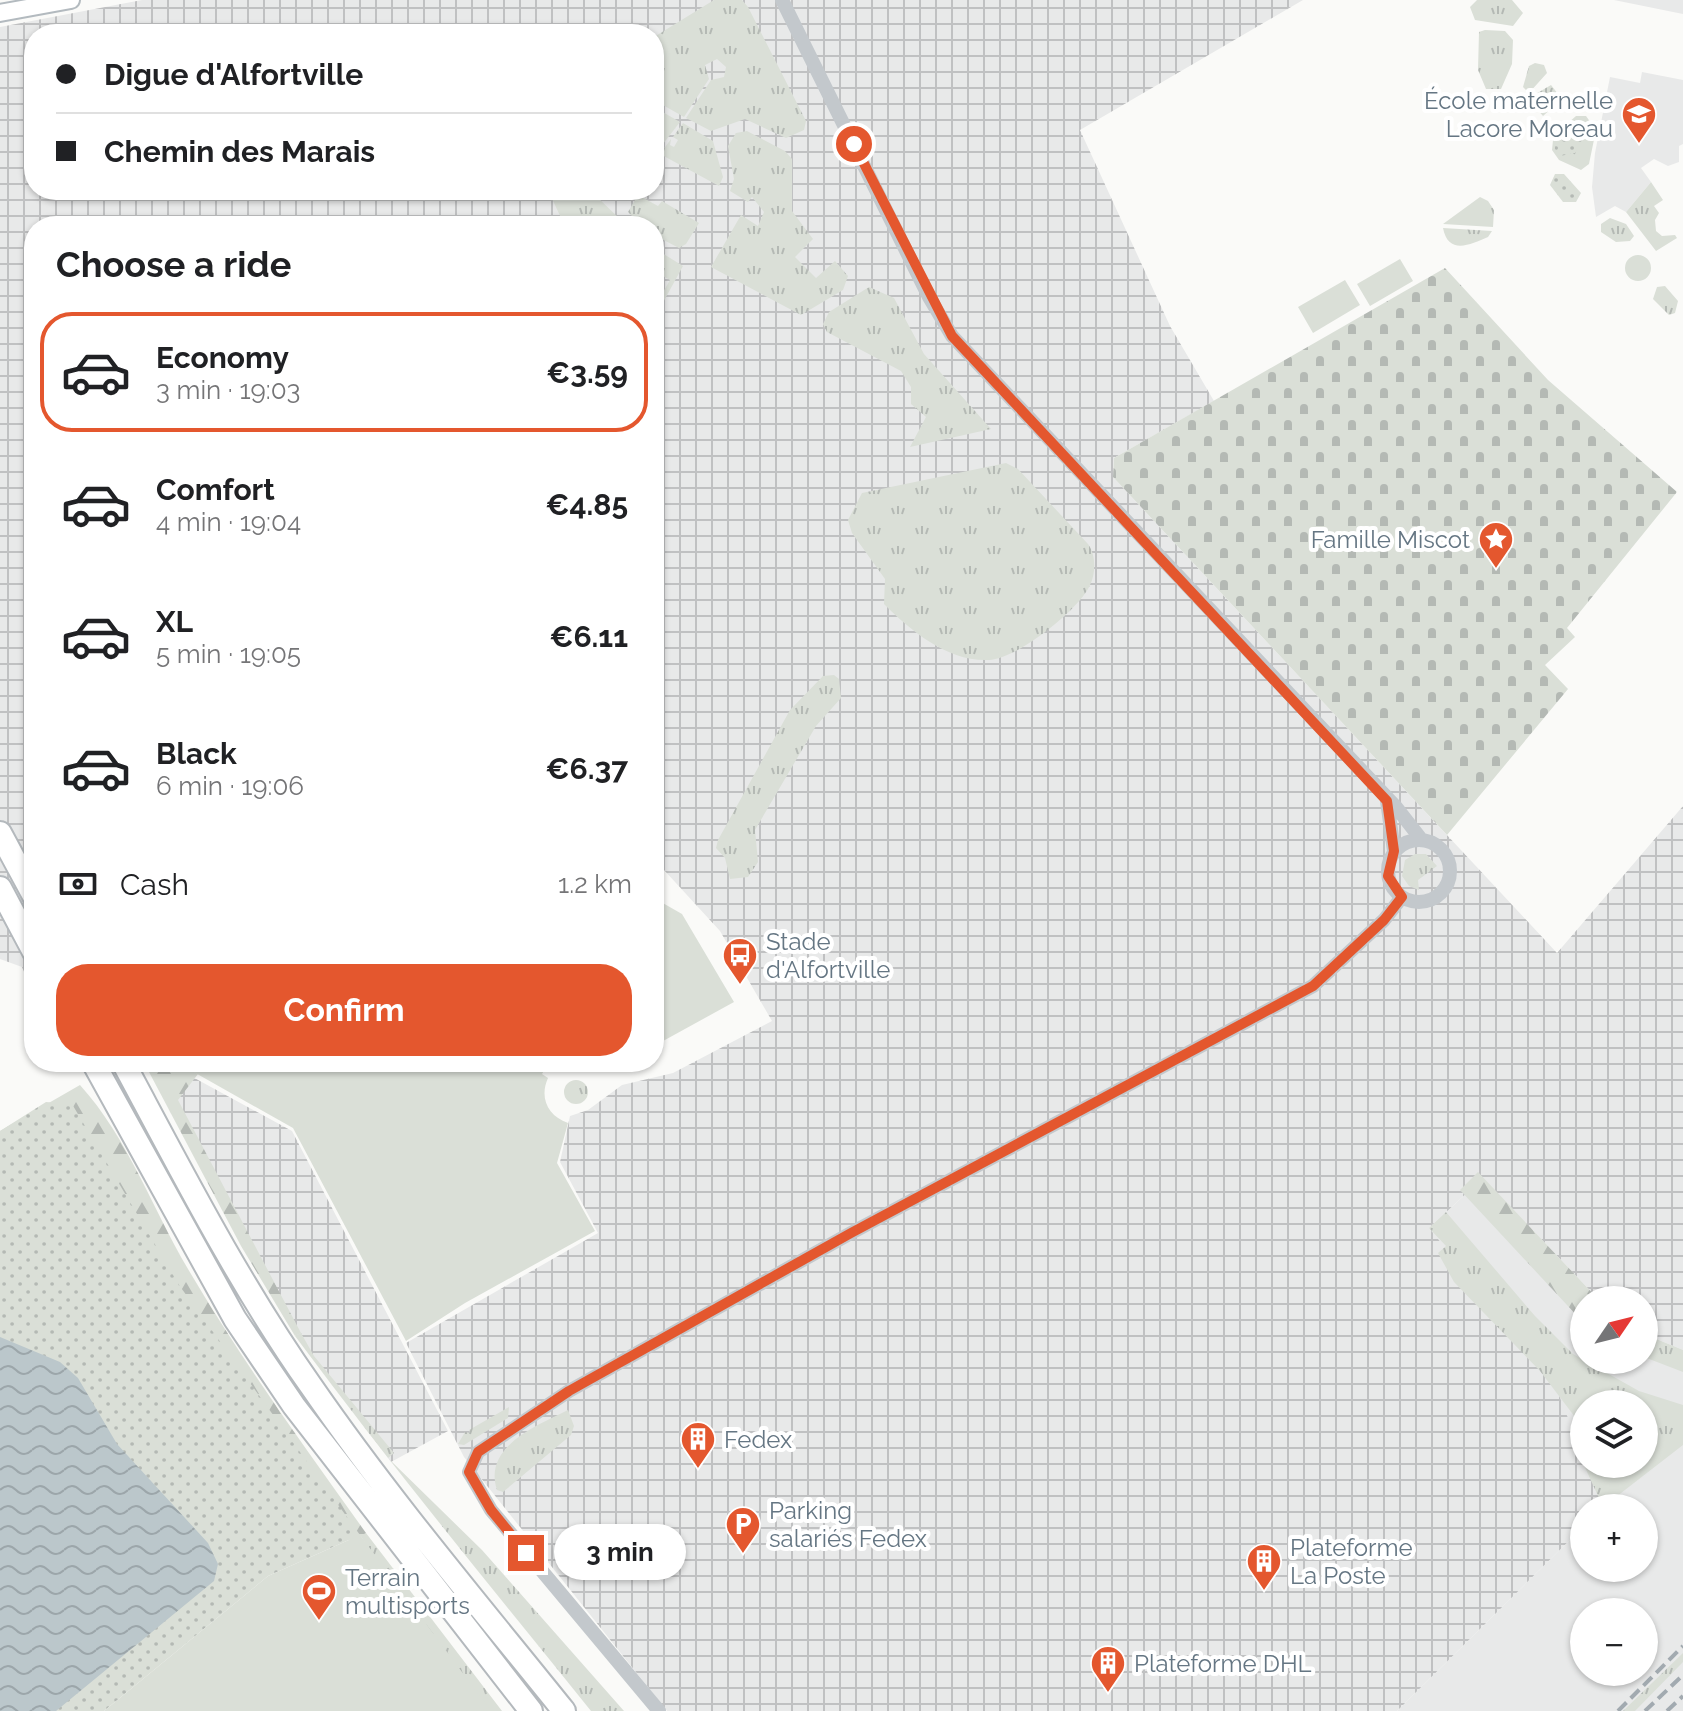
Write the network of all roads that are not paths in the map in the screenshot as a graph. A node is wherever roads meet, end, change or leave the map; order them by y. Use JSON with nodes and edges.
{"nodes":[{"id":1,"x":71,"y":0,"type":"edge"},
{"id":2,"x":782,"y":0,"type":"edge"},
{"id":3,"x":0,"y":13,"type":"edge"},
{"id":4,"x":1387,"y":801,"type":"junction"},
{"id":5,"x":0,"y":833,"type":"edge"},
{"id":6,"x":1421,"y":839,"type":"junction"},
{"id":7,"x":1394,"y":851,"type":"junction"},
{"id":8,"x":24,"y":877,"type":"edge"},
{"id":9,"x":0,"y":888,"type":"edge"},
{"id":10,"x":1402,"y":897,"type":"junction"},
{"id":11,"x":24,"y":933,"type":"edge"},
{"id":12,"x":98,"y":1072,"type":"edge"},
{"id":13,"x":128,"y":1072,"type":"edge"},
{"id":14,"x":564,"y":1710,"type":"edge"},
{"id":15,"x":531,"y":1711,"type":"edge"},
{"id":16,"x":659,"y":1711,"type":"edge"}],
"edges":[{"from":1,"to":3,"type":"main road"},
{"from":2,"to":4,"type":"street"},
{"from":4,"to":6,"type":"street"},
{"from":4,"to":7,"type":"street"},
{"from":5,"to":8,"type":"highway"},
{"from":6,"to":7,"type":"street"},
{"from":6,"to":10,"type":"street"},
{"from":7,"to":10,"type":"street"},
{"from":9,"to":11,"type":"highway"},
{"from":10,"to":16,"type":"street"},
{"from":12,"to":15,"type":"highway"},
{"from":13,"to":14,"type":"highway"}]}
